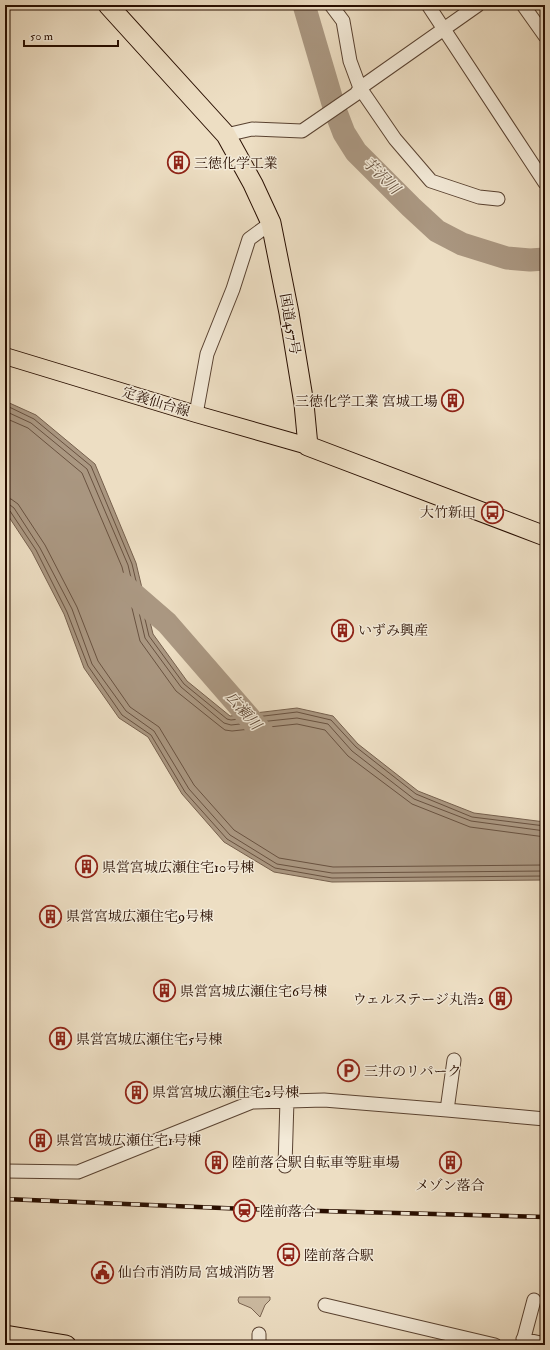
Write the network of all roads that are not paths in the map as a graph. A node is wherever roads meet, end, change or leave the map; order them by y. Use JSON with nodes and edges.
{"nodes":[{"id":1,"x":108,"y":5,"type":"edge"},
{"id":2,"x":331,"y":5,"type":"edge"},
{"id":3,"x":428,"y":5,"type":"edge"},
{"id":4,"x":478,"y":5,"type":"edge"},
{"id":5,"x":524,"y":5,"type":"edge"},
{"id":6,"x":444,"y":28,"type":"junction"},
{"id":7,"x":545,"y":36,"type":"edge"},
{"id":8,"x":358,"y":91,"type":"junction"},
{"id":9,"x":226,"y":135,"type":"junction"},
{"id":10,"x":545,"y":182,"type":"edge"},
{"id":11,"x":498,"y":199,"type":"dead end"},
{"id":12,"x":271,"y":223,"type":"junction"},
{"id":13,"x":5,"y":356,"type":"edge"},
{"id":14,"x":196,"y":414,"type":"junction"},
{"id":15,"x":308,"y":446,"type":"junction"},
{"id":16,"x":545,"y":536,"type":"edge"},
{"id":17,"x":454,"y":1060,"type":"dead end"},
{"id":18,"x":287,"y":1100,"type":"junction"},
{"id":19,"x":447,"y":1110,"type":"junction"},
{"id":20,"x":545,"y":1119,"type":"edge"},
{"id":21,"x":285,"y":1166,"type":"dead end"},
{"id":22,"x":5,"y":1171,"type":"edge"},
{"id":23,"x":534,"y":1300,"type":"dead end"},
{"id":24,"x":325,"y":1305,"type":"dead end"},
{"id":25,"x":5,"y":1335,"type":"edge"},
{"id":26,"x":522,"y":1342,"type":"edge"},
{"id":27,"x":60,"y":1344,"type":"edge"},
{"id":28,"x":545,"y":1344,"type":"edge"},
{"id":29,"x":495,"y":1345,"type":"edge"}],
"edges":[{"from":1,"to":9,"type":"highway","name":"国道457号"},
{"from":2,"to":8,"type":"street"},
{"from":3,"to":6,"type":"street"},
{"from":4,"to":6,"type":"street"},
{"from":5,"to":7,"type":"street"},
{"from":6,"to":8,"type":"street"},
{"from":6,"to":10,"type":"street"},
{"from":8,"to":9,"type":"street"},
{"from":8,"to":11,"type":"street"},
{"from":9,"to":12,"type":"highway","name":"国道457号"},
{"from":12,"to":14,"type":"street"},
{"from":12,"to":15,"type":"highway","name":"国道457号"},
{"from":13,"to":14,"type":"main road","name":"定義仙台線"},
{"from":14,"to":15,"type":"main road","name":"定義仙台線"},
{"from":15,"to":16,"type":"highway"},
{"from":17,"to":19,"type":"street"},
{"from":18,"to":19,"type":"street"},
{"from":18,"to":21,"type":"street"},
{"from":18,"to":22,"type":"street"},
{"from":19,"to":20,"type":"street"},
{"from":23,"to":26,"type":"street"},
{"from":24,"to":29,"type":"street"},
{"from":25,"to":27,"type":"highway"},
{"from":26,"to":28,"type":"street"}]}
